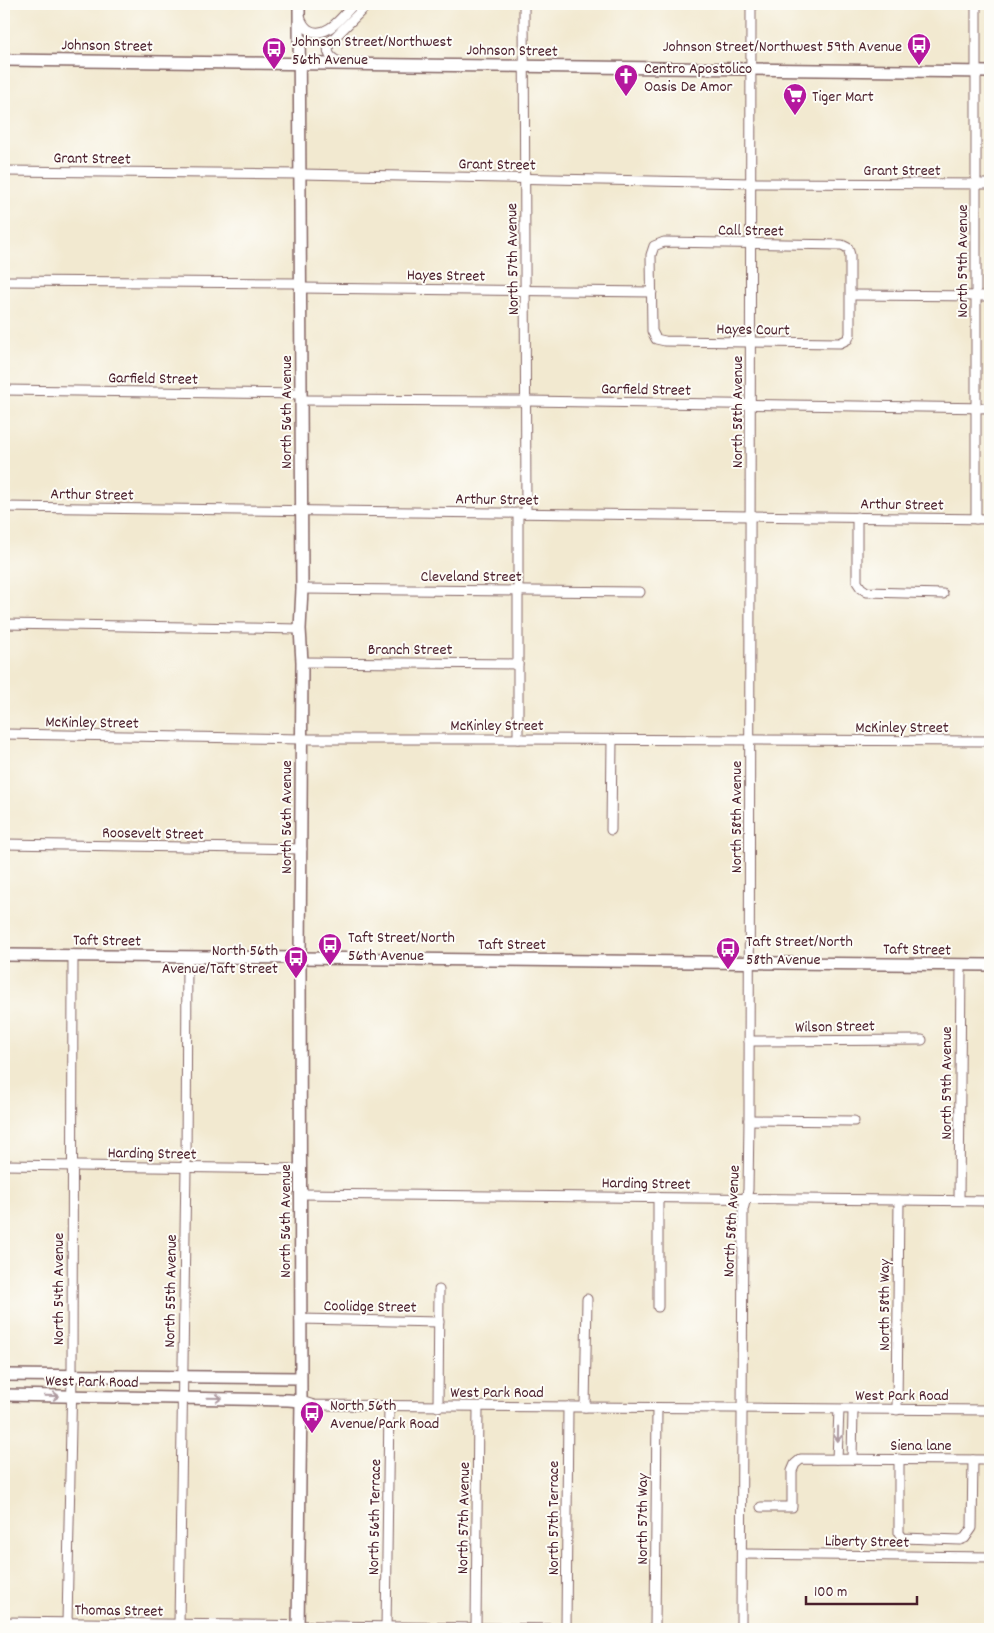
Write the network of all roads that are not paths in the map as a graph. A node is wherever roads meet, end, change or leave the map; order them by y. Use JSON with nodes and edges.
{"nodes":[{"id":1,"x":354,"y":4,"type":"edge"},
{"id":2,"x":368,"y":4,"type":"edge"},
{"id":3,"x":524,"y":4,"type":"edge"},
{"id":4,"x":751,"y":4,"type":"edge"},
{"id":5,"x":976,"y":4,"type":"edge"},
{"id":6,"x":299,"y":8,"type":"edge"},
{"id":7,"x":339,"y":26,"type":"junction"},
{"id":8,"x":4,"y":60,"type":"edge"},
{"id":9,"x":300,"y":62,"type":"junction"},
{"id":10,"x":342,"y":63,"type":"junction"},
{"id":11,"x":524,"y":65,"type":"junction"},
{"id":12,"x":751,"y":69,"type":"junction"},
{"id":13,"x":976,"y":72,"type":"junction"},
{"id":14,"x":990,"y":72,"type":"edge"},
{"id":15,"x":4,"y":171,"type":"edge"},
{"id":16,"x":300,"y":174,"type":"junction"},
{"id":17,"x":525,"y":179,"type":"junction"},
{"id":18,"x":751,"y":183,"type":"junction"},
{"id":19,"x":976,"y":184,"type":"junction"},
{"id":20,"x":990,"y":184,"type":"edge"},
{"id":21,"x":751,"y":245,"type":"junction"},
{"id":22,"x":4,"y":281,"type":"edge"},
{"id":23,"x":300,"y":286,"type":"junction"},
{"id":24,"x":526,"y":290,"type":"junction"},
{"id":25,"x":652,"y":292,"type":"junction"},
{"id":26,"x":851,"y":295,"type":"junction"},
{"id":27,"x":977,"y":296,"type":"junction"},
{"id":28,"x":990,"y":296,"type":"edge"},
{"id":29,"x":750,"y":343,"type":"junction"},
{"id":30,"x":4,"y":390,"type":"edge"},
{"id":31,"x":301,"y":397,"type":"junction"},
{"id":32,"x":527,"y":401,"type":"junction"},
{"id":33,"x":751,"y":405,"type":"junction"},
{"id":34,"x":976,"y":408,"type":"junction"},
{"id":35,"x":990,"y":408,"type":"edge"},
{"id":36,"x":4,"y":507,"type":"edge"},
{"id":37,"x":301,"y":511,"type":"junction"},
{"id":38,"x":522,"y":513,"type":"junction"},
{"id":39,"x":751,"y":516,"type":"junction"},
{"id":40,"x":857,"y":517,"type":"junction"},
{"id":41,"x":976,"y":519,"type":"junction"},
{"id":42,"x":990,"y":519,"type":"edge"},
{"id":43,"x":302,"y":589,"type":"junction"},
{"id":44,"x":518,"y":590,"type":"junction"},
{"id":45,"x":640,"y":592,"type":"dead end"},
{"id":46,"x":944,"y":594,"type":"dead end"},
{"id":47,"x":4,"y":624,"type":"edge"},
{"id":48,"x":300,"y":629,"type":"junction"},
{"id":49,"x":302,"y":662,"type":"junction"},
{"id":50,"x":518,"y":664,"type":"junction"},
{"id":51,"x":4,"y":734,"type":"edge"},
{"id":52,"x":301,"y":739,"type":"junction"},
{"id":53,"x":518,"y":739,"type":"junction"},
{"id":54,"x":612,"y":739,"type":"junction"},
{"id":55,"x":750,"y":740,"type":"junction"},
{"id":56,"x":990,"y":741,"type":"edge"},
{"id":57,"x":611,"y":830,"type":"dead end"},
{"id":58,"x":4,"y":844,"type":"edge"},
{"id":59,"x":302,"y":849,"type":"junction"},
{"id":60,"x":4,"y":955,"type":"edge"},
{"id":61,"x":73,"y":955,"type":"junction"},
{"id":62,"x":187,"y":957,"type":"junction"},
{"id":63,"x":300,"y":958,"type":"junction"},
{"id":64,"x":749,"y":962,"type":"junction"},
{"id":65,"x":961,"y":965,"type":"junction"},
{"id":66,"x":990,"y":965,"type":"edge"},
{"id":67,"x":922,"y":1040,"type":"dead end"},
{"id":68,"x":749,"y":1041,"type":"junction"},
{"id":69,"x":749,"y":1120,"type":"junction"},
{"id":70,"x":854,"y":1121,"type":"dead end"},
{"id":71,"x":4,"y":1165,"type":"edge"},
{"id":72,"x":73,"y":1166,"type":"junction"},
{"id":73,"x":186,"y":1168,"type":"junction"},
{"id":74,"x":300,"y":1169,"type":"junction"},
{"id":75,"x":301,"y":1194,"type":"junction"},
{"id":76,"x":658,"y":1197,"type":"junction"},
{"id":77,"x":746,"y":1198,"type":"junction"},
{"id":78,"x":899,"y":1200,"type":"junction"},
{"id":79,"x":960,"y":1200,"type":"junction"},
{"id":80,"x":990,"y":1201,"type":"edge"},
{"id":81,"x":439,"y":1290,"type":"dead end"},
{"id":82,"x":587,"y":1299,"type":"dead end"},
{"id":83,"x":658,"y":1306,"type":"dead end"},
{"id":84,"x":300,"y":1319,"type":"junction"},
{"id":85,"x":439,"y":1322,"type":"junction"},
{"id":86,"x":4,"y":1375,"type":"edge"},
{"id":87,"x":72,"y":1376,"type":"junction"},
{"id":88,"x":183,"y":1377,"type":"junction"},
{"id":89,"x":300,"y":1378,"type":"junction"},
{"id":90,"x":4,"y":1396,"type":"edge"},
{"id":91,"x":71,"y":1396,"type":"junction"},
{"id":92,"x":182,"y":1397,"type":"junction"},
{"id":93,"x":301,"y":1402,"type":"junction"},
{"id":94,"x":389,"y":1406,"type":"junction"},
{"id":95,"x":438,"y":1407,"type":"junction"},
{"id":96,"x":478,"y":1407,"type":"junction"},
{"id":97,"x":568,"y":1407,"type":"junction"},
{"id":98,"x":585,"y":1407,"type":"junction"},
{"id":99,"x":657,"y":1408,"type":"junction"},
{"id":100,"x":741,"y":1409,"type":"junction"},
{"id":101,"x":839,"y":1410,"type":"junction"},
{"id":102,"x":853,"y":1410,"type":"junction"},
{"id":103,"x":898,"y":1410,"type":"junction"},
{"id":104,"x":990,"y":1410,"type":"edge"},
{"id":105,"x":838,"y":1459,"type":"junction"},
{"id":106,"x":852,"y":1459,"type":"junction"},
{"id":107,"x":899,"y":1460,"type":"junction"},
{"id":108,"x":973,"y":1460,"type":"junction"},
{"id":109,"x":990,"y":1460,"type":"edge"},
{"id":110,"x":761,"y":1507,"type":"dead end"},
{"id":111,"x":742,"y":1554,"type":"junction"},
{"id":112,"x":990,"y":1557,"type":"edge"},
{"id":113,"x":4,"y":1622,"type":"edge"},
{"id":114,"x":67,"y":1623,"type":"junction"},
{"id":115,"x":179,"y":1624,"type":"junction"},
{"id":116,"x":298,"y":1628,"type":"edge"},
{"id":117,"x":386,"y":1628,"type":"edge"},
{"id":118,"x":476,"y":1629,"type":"edge"},
{"id":119,"x":565,"y":1629,"type":"edge"},
{"id":120,"x":655,"y":1629,"type":"edge"},
{"id":121,"x":743,"y":1629,"type":"edge"}],
"edges":[{"from":1,"to":7,"type":"street"},
{"from":2,"to":7,"type":"street"},
{"from":3,"to":11,"type":"street","name":"North 57th Avenue"},
{"from":4,"to":12,"type":"street","name":"North 58th Avenue"},
{"from":5,"to":13,"type":"street","name":"North 59th Avenue"},
{"from":6,"to":7,"type":"street"},
{"from":6,"to":9,"type":"street","name":"North 56th Avenue"},
{"from":7,"to":10,"type":"street"},
{"from":8,"to":9,"type":"street","name":"Johnson Street"},
{"from":9,"to":10,"type":"street","name":"Johnson Street"},
{"from":9,"to":16,"type":"street","name":"North 56th Avenue"},
{"from":10,"to":11,"type":"street","name":"Johnson Street"},
{"from":11,"to":12,"type":"street","name":"Johnson Street"},
{"from":11,"to":17,"type":"street","name":"North 57th Avenue"},
{"from":12,"to":13,"type":"street","name":"Johnson Street"},
{"from":12,"to":18,"type":"street","name":"North 58th Avenue"},
{"from":13,"to":14,"type":"street","name":"Johnson Street"},
{"from":13,"to":19,"type":"street","name":"North 59th Avenue"},
{"from":15,"to":16,"type":"street","name":"Grant Street"},
{"from":16,"to":17,"type":"street","name":"Grant Street"},
{"from":16,"to":23,"type":"street","name":"North 56th Avenue"},
{"from":17,"to":18,"type":"street","name":"Grant Street"},
{"from":17,"to":24,"type":"street","name":"North 57th Avenue"},
{"from":18,"to":19,"type":"street","name":"Grant Street"},
{"from":18,"to":21,"type":"street","name":"North 58th Avenue"},
{"from":19,"to":20,"type":"street","name":"Grant Street"},
{"from":19,"to":27,"type":"street","name":"North 59th Avenue"},
{"from":21,"to":25,"type":"street","name":"Call Street"},
{"from":21,"to":26,"type":"street","name":"Call Street"},
{"from":21,"to":29,"type":"street","name":"North 58th Avenue"},
{"from":22,"to":23,"type":"street","name":"Hayes Street"},
{"from":23,"to":24,"type":"street","name":"Hayes Street"},
{"from":23,"to":31,"type":"street","name":"North 56th Avenue"},
{"from":24,"to":25,"type":"street","name":"Hayes Street"},
{"from":24,"to":32,"type":"street","name":"North 57th Avenue"},
{"from":25,"to":29,"type":"street","name":"Hayes Court"},
{"from":26,"to":27,"type":"street"},
{"from":26,"to":29,"type":"street","name":"Hayes Court"},
{"from":27,"to":28,"type":"street"},
{"from":27,"to":34,"type":"street","name":"North 59th Avenue"},
{"from":29,"to":33,"type":"street","name":"North 58th Avenue"},
{"from":30,"to":31,"type":"street","name":"Garfield Street"},
{"from":31,"to":32,"type":"street","name":"Garfield Street"},
{"from":31,"to":37,"type":"street","name":"North 56th Avenue"},
{"from":32,"to":33,"type":"street","name":"Garfield Street"},
{"from":32,"to":38,"type":"street","name":"North 57th Avenue"},
{"from":33,"to":34,"type":"street","name":"Garfield Street"},
{"from":33,"to":39,"type":"street","name":"North 58th Avenue"},
{"from":34,"to":35,"type":"street","name":"Garfield Street"},
{"from":34,"to":41,"type":"street","name":"North 59th Avenue"},
{"from":36,"to":37,"type":"street","name":"Arthur Street"},
{"from":37,"to":38,"type":"street","name":"Arthur Street"},
{"from":37,"to":43,"type":"street","name":"North 56th Avenue"},
{"from":38,"to":39,"type":"street","name":"Arthur Street"},
{"from":38,"to":44,"type":"street","name":"North 57th Avenue"},
{"from":39,"to":40,"type":"street","name":"Arthur Street"},
{"from":39,"to":55,"type":"street","name":"North 58th Avenue"},
{"from":40,"to":41,"type":"street","name":"Arthur Street"},
{"from":40,"to":46,"type":"street"},
{"from":41,"to":42,"type":"street","name":"Arthur Street"},
{"from":43,"to":44,"type":"street","name":"Cleveland Street"},
{"from":43,"to":48,"type":"street","name":"North 56th Avenue"},
{"from":44,"to":45,"type":"street","name":"Cleveland Street"},
{"from":44,"to":50,"type":"street","name":"North 57th Avenue"},
{"from":47,"to":48,"type":"street"},
{"from":48,"to":49,"type":"street","name":"North 56th Avenue"},
{"from":49,"to":50,"type":"street","name":"Branch Street"},
{"from":49,"to":52,"type":"street","name":"North 56th Avenue"},
{"from":50,"to":53,"type":"street","name":"North 57th Avenue"},
{"from":51,"to":52,"type":"street","name":"McKinley Street"},
{"from":52,"to":53,"type":"street","name":"McKinley Street"},
{"from":52,"to":59,"type":"street","name":"North 56th Avenue"},
{"from":53,"to":54,"type":"street","name":"McKinley Street"},
{"from":54,"to":55,"type":"street","name":"McKinley Street"},
{"from":54,"to":57,"type":"street"},
{"from":55,"to":56,"type":"street","name":"McKinley Street"},
{"from":55,"to":64,"type":"street","name":"North 58th Avenue"},
{"from":58,"to":59,"type":"street","name":"Roosevelt Street"},
{"from":59,"to":63,"type":"street","name":"North 56th Avenue"},
{"from":60,"to":61,"type":"street","name":"Taft Street"},
{"from":61,"to":62,"type":"street","name":"Taft Street"},
{"from":61,"to":72,"type":"street","name":"North 54th Avenue"},
{"from":62,"to":63,"type":"street","name":"Taft Street"},
{"from":62,"to":73,"type":"street","name":"North 55th Avenue"},
{"from":63,"to":64,"type":"street","name":"Taft Street"},
{"from":63,"to":74,"type":"street","name":"North 56th Avenue"},
{"from":64,"to":65,"type":"street","name":"Taft Street"},
{"from":64,"to":68,"type":"street","name":"North 58th Avenue"},
{"from":65,"to":66,"type":"street","name":"Taft Street"},
{"from":65,"to":79,"type":"street","name":"North 59th Avenue"},
{"from":67,"to":68,"type":"street","name":"Wilson Street"},
{"from":68,"to":69,"type":"street","name":"North 58th Avenue"},
{"from":69,"to":70,"type":"street"},
{"from":69,"to":77,"type":"street","name":"North 58th Avenue"},
{"from":71,"to":72,"type":"street","name":"Harding Street"},
{"from":72,"to":73,"type":"street","name":"Harding Street"},
{"from":72,"to":87,"type":"street","name":"North 54th Avenue"},
{"from":73,"to":74,"type":"street","name":"Harding Street"},
{"from":73,"to":88,"type":"street","name":"North 55th Avenue"},
{"from":74,"to":75,"type":"street","name":"North 56th Avenue"},
{"from":75,"to":76,"type":"street","name":"Harding Street"},
{"from":75,"to":84,"type":"street","name":"North 56th Avenue"},
{"from":76,"to":77,"type":"street","name":"Harding Street"},
{"from":76,"to":83,"type":"street"},
{"from":77,"to":78,"type":"street","name":"Harding Street"},
{"from":77,"to":100,"type":"street","name":"North 58th Avenue"},
{"from":78,"to":79,"type":"street","name":"Harding Street"},
{"from":78,"to":103,"type":"street","name":"North 58th Way"},
{"from":79,"to":80,"type":"street","name":"Harding Street"},
{"from":81,"to":85,"type":"street"},
{"from":82,"to":98,"type":"street"},
{"from":84,"to":85,"type":"street","name":"Coolidge Street"},
{"from":84,"to":89,"type":"street","name":"North 56th Avenue"},
{"from":85,"to":95,"type":"street"},
{"from":86,"to":87,"type":"street","name":"West Park Road"},
{"from":87,"to":88,"type":"street","name":"West Park Road"},
{"from":87,"to":91,"type":"street","name":"North 54th Avenue"},
{"from":88,"to":89,"type":"street","name":"West Park Road"},
{"from":88,"to":92,"type":"street","name":"North 55th Avenue"},
{"from":89,"to":93,"type":"street","name":"North 56th Avenue"},
{"from":90,"to":91,"type":"street","name":"West Park Road","one_way":true},
{"from":91,"to":92,"type":"street","name":"West Park Road"},
{"from":91,"to":114,"type":"street","name":"North 54th Avenue"},
{"from":92,"to":93,"type":"street","name":"West Park Road","one_way":true},
{"from":92,"to":115,"type":"street","name":"North 55th Avenue"},
{"from":93,"to":94,"type":"street","name":"West Park Road"},
{"from":93,"to":116,"type":"street","name":"North 56th Avenue"},
{"from":94,"to":95,"type":"street","name":"West Park Road"},
{"from":94,"to":117,"type":"street","name":"North 56th Terrace"},
{"from":95,"to":96,"type":"street","name":"West Park Road"},
{"from":96,"to":97,"type":"street","name":"West Park Road"},
{"from":96,"to":118,"type":"street","name":"North 57th Avenue"},
{"from":97,"to":98,"type":"street","name":"West Park Road"},
{"from":97,"to":119,"type":"street","name":"North 57th Terrace"},
{"from":98,"to":99,"type":"street","name":"West Park Road"},
{"from":99,"to":100,"type":"street","name":"West Park Road"},
{"from":99,"to":120,"type":"street","name":"North 57th Way"},
{"from":100,"to":101,"type":"street","name":"West Park Road"},
{"from":100,"to":111,"type":"street","name":"North 58th Avenue"},
{"from":101,"to":102,"type":"street","name":"West Park Road"},
{"from":101,"to":105,"type":"street","one_way":true},
{"from":102,"to":103,"type":"street","name":"West Park Road"},
{"from":102,"to":106,"type":"street"},
{"from":103,"to":104,"type":"street","name":"West Park Road"},
{"from":105,"to":106,"type":"street","name":"Siena lane"},
{"from":105,"to":110,"type":"street","name":"Siena lane"},
{"from":106,"to":107,"type":"street","name":"Siena lane"},
{"from":107,"to":108,"type":"street","name":"Siena lane"},
{"from":107,"to":108,"type":"street"},
{"from":108,"to":109,"type":"street","name":"Siena lane"},
{"from":111,"to":112,"type":"street","name":"Liberty Street"},
{"from":111,"to":121,"type":"street","name":"North 58th Avenue"},
{"from":113,"to":114,"type":"street","name":"Thomas Street"},
{"from":114,"to":115,"type":"street","name":"Thomas Street"},
{"from":115,"to":116,"type":"street","name":"Thomas Street"},
{"from":116,"to":117,"type":"street","name":"Thomas Street"},
{"from":117,"to":118,"type":"street","name":"Thomas Street"},
{"from":118,"to":119,"type":"street","name":"Thomas Street"}]}
